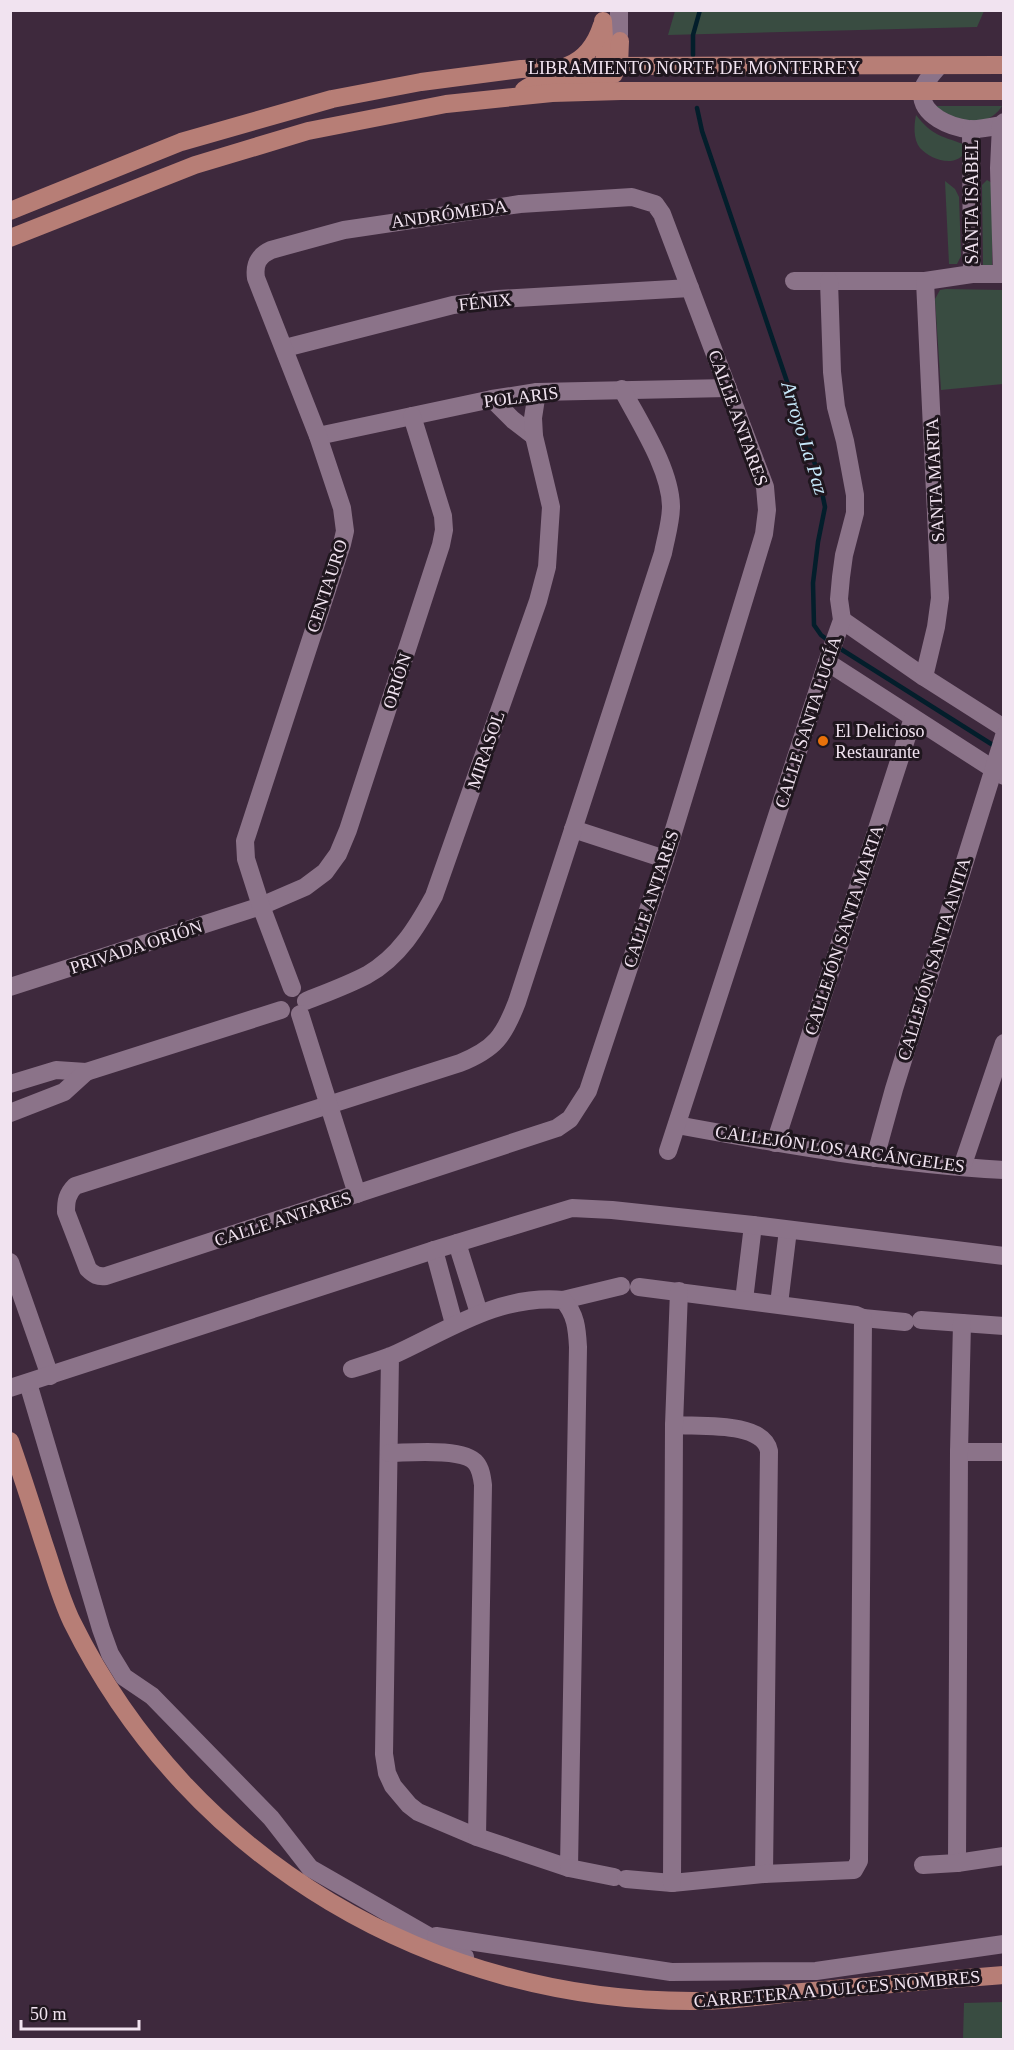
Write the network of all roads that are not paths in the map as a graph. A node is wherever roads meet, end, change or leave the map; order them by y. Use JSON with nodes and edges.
{"nodes":[{"id":1,"x":619,"y":10,"type":"edge"},
{"id":2,"x":603,"y":16,"type":"edge"},
{"id":3,"x":620,"y":38,"type":"junction"},
{"id":4,"x":653,"y":66,"type":"junction"},
{"id":5,"x":939,"y":66,"type":"junction"},
{"id":6,"x":1003,"y":66,"type":"edge"},
{"id":7,"x":564,"y":67,"type":"junction"},
{"id":8,"x":614,"y":68,"type":"junction"},
{"id":9,"x":686,"y":90,"type":"junction"},
{"id":10,"x":923,"y":91,"type":"junction"},
{"id":11,"x":1004,"y":91,"type":"edge"},
{"id":12,"x":515,"y":96,"type":"junction"},
{"id":13,"x":1002,"y":124,"type":"edge"},
{"id":14,"x":971,"y":129,"type":"junction"},
{"id":15,"x":973,"y":168,"type":"junction"},
{"id":16,"x":999,"y":168,"type":"junction"},
{"id":17,"x":655,"y":204,"type":"joint"},
{"id":18,"x":10,"y":211,"type":"edge"},
{"id":19,"x":10,"y":238,"type":"edge"},
{"id":20,"x":255,"y":268,"type":"joint"},
{"id":21,"x":972,"y":274,"type":"junction"},
{"id":22,"x":1003,"y":274,"type":"edge"},
{"id":23,"x":794,"y":281,"type":"dead end"},
{"id":24,"x":829,"y":281,"type":"junction"},
{"id":25,"x":925,"y":281,"type":"junction"},
{"id":26,"x":690,"y":288,"type":"junction"},
{"id":27,"x":285,"y":348,"type":"junction"},
{"id":28,"x":728,"y":388,"type":"junction"},
{"id":29,"x":622,"y":389,"type":"junction"},
{"id":30,"x":537,"y":392,"type":"junction"},
{"id":31,"x":492,"y":399,"type":"junction"},
{"id":32,"x":412,"y":416,"type":"junction"},
{"id":33,"x":318,"y":436,"type":"junction"},
{"id":34,"x":534,"y":436,"type":"junction"},
{"id":35,"x":841,"y":622,"type":"junction"},
{"id":36,"x":827,"y":659,"type":"junction"},
{"id":37,"x":924,"y":678,"type":"junction"},
{"id":38,"x":913,"y":718,"type":"junction"},
{"id":39,"x":1004,"y":728,"type":"edge"},
{"id":40,"x":1004,"y":736,"type":"edge"},
{"id":41,"x":997,"y":769,"type":"edge"},
{"id":42,"x":573,"y":829,"type":"junction"},
{"id":43,"x":665,"y":859,"type":"junction"},
{"id":44,"x":261,"y":906,"type":"junction"},
{"id":45,"x":10,"y":987,"type":"edge"},
{"id":46,"x":292,"y":988,"type":"junction"},
{"id":47,"x":303,"y":1007,"type":"junction"},
{"id":48,"x":281,"y":1010,"type":"junction"},
{"id":49,"x":1004,"y":1043,"type":"edge"},
{"id":50,"x":86,"y":1072,"type":"junction"},
{"id":51,"x":10,"y":1084,"type":"edge"},
{"id":52,"x":328,"y":1105,"type":"junction"},
{"id":53,"x":10,"y":1113,"type":"edge"},
{"id":54,"x":677,"y":1125,"type":"junction"},
{"id":55,"x":775,"y":1143,"type":"junction"},
{"id":56,"x":668,"y":1151,"type":"dead end"},
{"id":57,"x":875,"y":1158,"type":"junction"},
{"id":58,"x":962,"y":1167,"type":"junction"},
{"id":59,"x":1004,"y":1170,"type":"edge"},
{"id":60,"x":357,"y":1194,"type":"junction"},
{"id":61,"x":753,"y":1225,"type":"junction"},
{"id":62,"x":788,"y":1230,"type":"junction"},
{"id":63,"x":457,"y":1243,"type":"junction"},
{"id":64,"x":434,"y":1250,"type":"junction"},
{"id":65,"x":1004,"y":1256,"type":"edge"},
{"id":66,"x":10,"y":1262,"type":"edge"},
{"id":67,"x":679,"y":1291,"type":"junction"},
{"id":68,"x":563,"y":1300,"type":"junction"},
{"id":69,"x":744,"y":1300,"type":"junction"},
{"id":70,"x":779,"y":1304,"type":"junction"},
{"id":71,"x":479,"y":1314,"type":"junction"},
{"id":72,"x":863,"y":1318,"type":"junction"},
{"id":73,"x":962,"y":1323,"type":"junction"},
{"id":74,"x":454,"y":1324,"type":"junction"},
{"id":75,"x":1004,"y":1326,"type":"edge"},
{"id":76,"x":390,"y":1356,"type":"junction"},
{"id":77,"x":352,"y":1369,"type":"dead end"},
{"id":78,"x":50,"y":1376,"type":"junction"},
{"id":79,"x":19,"y":1386,"type":"edge"},
{"id":80,"x":674,"y":1425,"type":"junction"},
{"id":81,"x":10,"y":1441,"type":"edge"},
{"id":82,"x":959,"y":1452,"type":"junction"},
{"id":83,"x":1004,"y":1452,"type":"edge"},
{"id":84,"x":389,"y":1453,"type":"junction"},
{"id":85,"x":477,"y":1837,"type":"junction"},
{"id":86,"x":1004,"y":1856,"type":"edge"},
{"id":87,"x":957,"y":1863,"type":"junction"},
{"id":88,"x":923,"y":1865,"type":"dead end"},
{"id":89,"x":570,"y":1868,"type":"junction"},
{"id":90,"x":764,"y":1874,"type":"junction"},
{"id":91,"x":672,"y":1883,"type":"junction"},
{"id":92,"x":426,"y":1935,"type":"junction"},
{"id":93,"x":1004,"y":1944,"type":"edge"},
{"id":94,"x":687,"y":1970,"type":"junction"},
{"id":95,"x":490,"y":1972,"type":"junction"},
{"id":96,"x":1004,"y":1975,"type":"edge"},
{"id":97,"x":686,"y":2001,"type":"junction"}],
"edges":[{"from":1,"to":3,"type":"street"},
{"from":2,"to":7,"type":"main road"},
{"from":2,"to":8,"type":"main road"},
{"from":3,"to":4,"type":"main road"},
{"from":3,"to":8,"type":"main road"},
{"from":4,"to":5,"type":"main road","name":"LIBRAMIENTO NORTE DE MONTERREY"},
{"from":4,"to":8,"type":"main road","name":"LIBRAMIENTO NORTE DE MONTERREY"},
{"from":5,"to":6,"type":"main road","name":"LIBRAMIENTO NORTE DE MONTERREY"},
{"from":5,"to":10,"type":"street"},
{"from":7,"to":8,"type":"main road","name":"LIBRAMIENTO NORTE DE MONTERREY"},
{"from":7,"to":18,"type":"main road","name":"LIBRAMIENTO NORTE DE MONTERREY"},
{"from":8,"to":9,"type":"main road"},
{"from":8,"to":12,"type":"main road"},
{"from":9,"to":10,"type":"main road"},
{"from":9,"to":12,"type":"main road"},
{"from":10,"to":11,"type":"main road"},
{"from":10,"to":14,"type":"street","name":"SANTA ISABEL"},
{"from":12,"to":19,"type":"main road"},
{"from":13,"to":14,"type":"street","name":"SANTA ISABEL"},
{"from":13,"to":16,"type":"street","name":"SANTA ISABEL"},
{"from":14,"to":15,"type":"street","name":"SANTA ISABEL"},
{"from":15,"to":16,"type":"street"},
{"from":15,"to":21,"type":"street","name":"SANTA ISABEL"},
{"from":16,"to":22,"type":"street","name":"SANTA ISABEL"},
{"from":17,"to":20,"type":"street","name":"ANDRÓMEDA"},
{"from":17,"to":26,"type":"street","name":"CALLE ANTARES"},
{"from":20,"to":27,"type":"street","name":"CENTAURO"},
{"from":21,"to":22,"type":"street"},
{"from":21,"to":25,"type":"street"},
{"from":23,"to":24,"type":"street"},
{"from":24,"to":25,"type":"street"},
{"from":24,"to":35,"type":"street","name":"CALLE SANTA LUCÍA"},
{"from":25,"to":37,"type":"street","name":"SANTA MARTA"},
{"from":26,"to":27,"type":"street","name":"FÉNIX"},
{"from":26,"to":28,"type":"street","name":"CALLE ANTARES"},
{"from":27,"to":33,"type":"street","name":"CENTAURO"},
{"from":28,"to":29,"type":"street","name":"POLARIS"},
{"from":28,"to":43,"type":"street","name":"CALLE ANTARES"},
{"from":29,"to":30,"type":"street","name":"POLARIS"},
{"from":29,"to":42,"type":"street"},
{"from":30,"to":31,"type":"street","name":"POLARIS"},
{"from":30,"to":34,"type":"street","name":"MIRASOL"},
{"from":31,"to":32,"type":"street","name":"POLARIS"},
{"from":31,"to":34,"type":"street"},
{"from":32,"to":33,"type":"street","name":"POLARIS"},
{"from":32,"to":44,"type":"street","name":"ORIÓN"},
{"from":33,"to":44,"type":"street","name":"CENTAURO"},
{"from":34,"to":47,"type":"street","name":"MIRASOL"},
{"from":35,"to":36,"type":"street","name":"CALLE SANTA LUCÍA"},
{"from":35,"to":37,"type":"street"},
{"from":36,"to":38,"type":"street"},
{"from":36,"to":54,"type":"street","name":"CALLE SANTA LUCÍA"},
{"from":37,"to":39,"type":"street"},
{"from":38,"to":41,"type":"street"},
{"from":38,"to":55,"type":"street","name":"CALLEJÓN SANTA MARTA"},
{"from":40,"to":41,"type":"street","name":"CALLEJÓN SANTA ANITA"},
{"from":41,"to":57,"type":"street","name":"CALLEJÓN SANTA ANITA"},
{"from":42,"to":43,"type":"street"},
{"from":42,"to":52,"type":"street"},
{"from":43,"to":60,"type":"street","name":"CALLE ANTARES"},
{"from":44,"to":45,"type":"street","name":"PRIVADA ORIÓN"},
{"from":44,"to":46,"type":"street","name":"CENTAURO"},
{"from":46,"to":47,"type":"street"},
{"from":46,"to":48,"type":"street"},
{"from":47,"to":48,"type":"street"},
{"from":47,"to":52,"type":"street"},
{"from":48,"to":50,"type":"street"},
{"from":49,"to":58,"type":"street"},
{"from":50,"to":51,"type":"street"},
{"from":50,"to":53,"type":"street"},
{"from":52,"to":60,"type":"street"},
{"from":52,"to":60,"type":"street","name":"CALLE ANTARES"},
{"from":54,"to":55,"type":"street","name":"CALLEJÓN LOS ARCÁNGELES"},
{"from":54,"to":56,"type":"street","name":"CALLE SANTA LUCÍA"},
{"from":55,"to":57,"type":"street","name":"CALLEJÓN LOS ARCÁNGELES"},
{"from":57,"to":58,"type":"street","name":"CALLEJÓN LOS ARCÁNGELES"},
{"from":58,"to":59,"type":"street","name":"CALLEJÓN LOS ARCÁNGELES"},
{"from":61,"to":62,"type":"street"},
{"from":61,"to":63,"type":"street"},
{"from":61,"to":69,"type":"street"},
{"from":62,"to":65,"type":"street"},
{"from":62,"to":70,"type":"street"},
{"from":63,"to":64,"type":"street"},
{"from":63,"to":71,"type":"street"},
{"from":64,"to":74,"type":"street"},
{"from":64,"to":78,"type":"street"},
{"from":66,"to":78,"type":"street"},
{"from":67,"to":68,"type":"street"},
{"from":67,"to":69,"type":"street"},
{"from":67,"to":80,"type":"street"},
{"from":68,"to":71,"type":"street"},
{"from":68,"to":89,"type":"street"},
{"from":69,"to":70,"type":"street"},
{"from":70,"to":72,"type":"street"},
{"from":71,"to":74,"type":"street"},
{"from":72,"to":73,"type":"street"},
{"from":72,"to":90,"type":"street"},
{"from":73,"to":75,"type":"street"},
{"from":73,"to":82,"type":"street"},
{"from":74,"to":76,"type":"street"},
{"from":76,"to":77,"type":"street"},
{"from":76,"to":84,"type":"street"},
{"from":78,"to":79,"type":"street"},
{"from":79,"to":92,"type":"street"},
{"from":80,"to":90,"type":"street"},
{"from":80,"to":91,"type":"street"},
{"from":81,"to":95,"type":"main road","name":"CARRETERA A DULCES NOMBRES"},
{"from":82,"to":83,"type":"street"},
{"from":82,"to":87,"type":"street"},
{"from":84,"to":85,"type":"street"},
{"from":84,"to":85,"type":"street"},
{"from":85,"to":89,"type":"street"},
{"from":86,"to":87,"type":"street"},
{"from":87,"to":88,"type":"street"},
{"from":89,"to":91,"type":"street"},
{"from":90,"to":91,"type":"street"},
{"from":92,"to":94,"type":"street"},
{"from":92,"to":95,"type":"street"},
{"from":93,"to":94,"type":"street"},
{"from":94,"to":97,"type":"street"},
{"from":95,"to":97,"type":"main road","name":"CARRETERA A DULCES NOMBRES"},
{"from":96,"to":97,"type":"main road","name":"CARRETERA A DULCES NOMBRES"}]}
